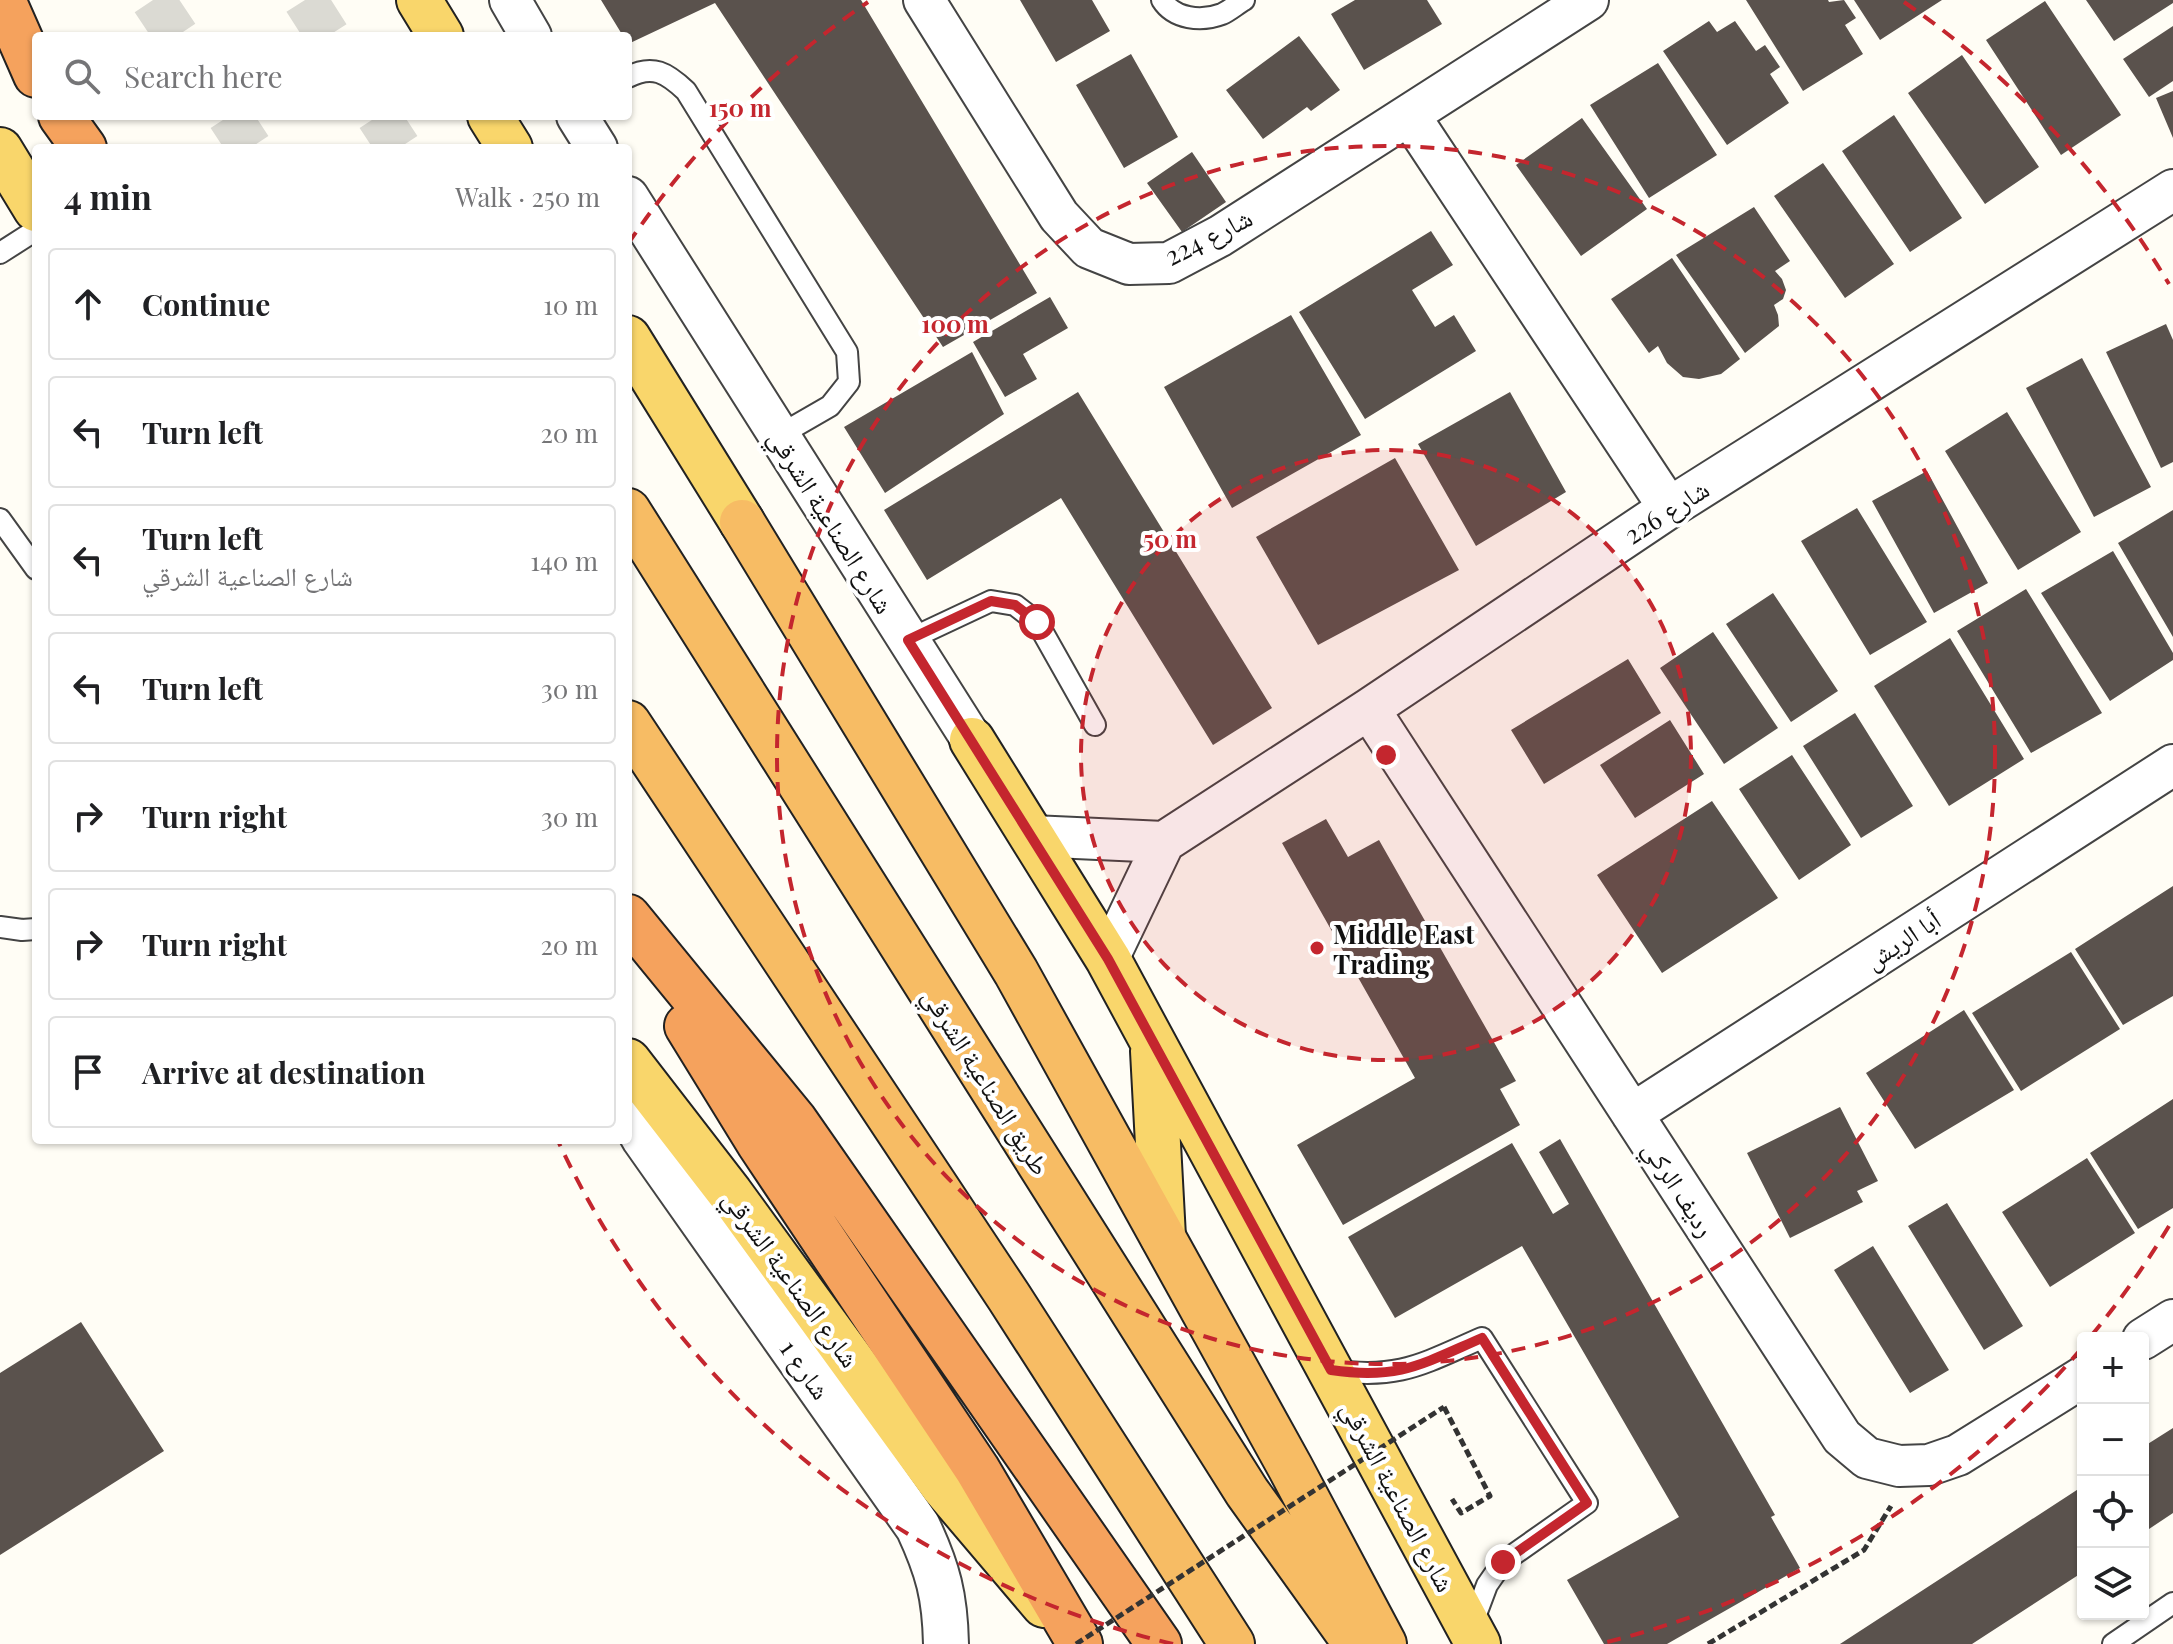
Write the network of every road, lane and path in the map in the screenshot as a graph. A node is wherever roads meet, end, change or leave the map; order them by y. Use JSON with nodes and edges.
{"nodes":[{"id":1,"x":3,"y":0,"type":"edge"},
{"id":2,"x":419,"y":0,"type":"edge"},
{"id":3,"x":510,"y":0,"type":"edge"},
{"id":4,"x":924,"y":0,"type":"edge"},
{"id":5,"x":1162,"y":0,"type":"edge"},
{"id":6,"x":1244,"y":0,"type":"edge"},
{"id":7,"x":1588,"y":0,"type":"edge"},
{"id":8,"x":439,"y":32,"type":"edge"},
{"id":9,"x":529,"y":32,"type":"edge"},
{"id":10,"x":32,"y":66,"type":"edge"},
{"id":11,"x":632,"y":75,"type":"edge"},
{"id":12,"x":1409,"y":115,"type":"junction"},
{"id":13,"x":64,"y":120,"type":"edge"},
{"id":14,"x":492,"y":120,"type":"edge"},
{"id":15,"x":580,"y":120,"type":"edge"},
{"id":16,"x":81,"y":144,"type":"edge"},
{"id":17,"x":508,"y":144,"type":"edge"},
{"id":18,"x":594,"y":144,"type":"edge"},
{"id":19,"x":0,"y":150,"type":"edge"},
{"id":20,"x":2173,"y":190,"type":"edge"},
{"id":21,"x":32,"y":202,"type":"edge"},
{"id":22,"x":632,"y":203,"type":"edge"},
{"id":23,"x":32,"y":233,"type":"edge"},
{"id":24,"x":0,"y":253,"type":"edge"},
{"id":25,"x":632,"y":344,"type":"edge"},
{"id":26,"x":778,"y":436,"type":"junction"},
{"id":27,"x":1669,"y":508,"type":"junction"},
{"id":28,"x":632,"y":517,"type":"edge"},
{"id":29,"x":0,"y":519,"type":"edge"},
{"id":30,"x":742,"y":522,"type":"joint"},
{"id":31,"x":32,"y":563,"type":"edge"},
{"id":32,"x":908,"y":640,"type":"junction"},
{"id":33,"x":1369,"y":709,"type":"junction"},
{"id":34,"x":1095,"y":725,"type":"dead end"},
{"id":35,"x":632,"y":729,"type":"edge"},
{"id":36,"x":972,"y":740,"type":"joint"},
{"id":37,"x":2173,"y":765,"type":"edge"},
{"id":38,"x":1032,"y":836,"type":"junction"},
{"id":39,"x":1164,"y":842,"type":"junction"},
{"id":40,"x":632,"y":922,"type":"edge"},
{"id":41,"x":0,"y":927,"type":"edge"},
{"id":42,"x":32,"y":929,"type":"edge"},
{"id":43,"x":632,"y":935,"type":"edge"},
{"id":44,"x":1108,"y":959,"type":"junction"},
{"id":45,"x":1153,"y":1041,"type":"junction"},
{"id":46,"x":632,"y":1066,"type":"edge"},
{"id":47,"x":1632,"y":1114,"type":"junction"},
{"id":48,"x":632,"y":1117,"type":"edge"},
{"id":49,"x":1163,"y":1237,"type":"junction"},
{"id":50,"x":2173,"y":1320,"type":"edge"},
{"id":51,"x":2149,"y":1335,"type":"edge"},
{"id":52,"x":1331,"y":1370,"type":"junction"},
{"id":53,"x":2077,"y":1381,"type":"edge"},
{"id":54,"x":1405,"y":1428,"type":"dead end"},
{"id":55,"x":1413,"y":1440,"type":"dead end"},
{"id":56,"x":1899,"y":1466,"type":"junction"},
{"id":57,"x":1445,"y":1488,"type":"dead end"},
{"id":58,"x":2173,"y":1603,"type":"edge"},
{"id":59,"x":1474,"y":1636,"type":"edge"},
{"id":60,"x":946,"y":1644,"type":"edge"},
{"id":61,"x":1077,"y":1644,"type":"edge"},
{"id":62,"x":1159,"y":1644,"type":"edge"},
{"id":63,"x":1232,"y":1644,"type":"edge"},
{"id":64,"x":1356,"y":1644,"type":"edge"},
{"id":65,"x":1384,"y":1644,"type":"edge"},
{"id":66,"x":1708,"y":1644,"type":"edge"},
{"id":67,"x":2113,"y":1644,"type":"edge"}],
"edges":[{"from":1,"to":10,"type":"highway"},
{"from":2,"to":8,"type":"main road"},
{"from":3,"to":9,"type":"street"},
{"from":4,"to":12,"type":"street","name":"شارع 224"},
{"from":5,"to":6,"type":"lane"},
{"from":7,"to":12,"type":"street","name":"شارع 224"},
{"from":11,"to":26,"type":"lane"},
{"from":12,"to":27,"type":"street"},
{"from":13,"to":16,"type":"highway"},
{"from":14,"to":17,"type":"main road"},
{"from":15,"to":18,"type":"street"},
{"from":19,"to":21,"type":"main road"},
{"from":20,"to":27,"type":"street","name":"شارع 226"},
{"from":22,"to":26,"type":"street","name":"شارع الصناعية الشرقي"},
{"from":23,"to":24,"type":"lane"},
{"from":25,"to":30,"type":"main road"},
{"from":26,"to":32,"type":"street","name":"شارع الصناعية الشرقي"},
{"from":27,"to":33,"type":"street","name":"شارع 226"},
{"from":28,"to":64,"type":"highway","name":"طريق الصناعية الشرقي"},
{"from":29,"to":31,"type":"lane"},
{"from":30,"to":49,"type":"highway"},
{"from":32,"to":34,"type":"lane"},
{"from":32,"to":36,"type":"street","name":"شارع الصناعية الشرقي"},
{"from":33,"to":39,"type":"street","name":"شارع 226"},
{"from":33,"to":47,"type":"street","name":"رديف الركي"},
{"from":35,"to":63,"type":"highway"},
{"from":36,"to":38,"type":"main road","name":"شارع الصناعية الشرقي"},
{"from":37,"to":47,"type":"street","name":"أبا الريش"},
{"from":38,"to":39,"type":"street"},
{"from":38,"to":44,"type":"main road","name":"شارع الصناعية الشرقي"},
{"from":39,"to":44,"type":"street"},
{"from":40,"to":62,"type":"highway"},
{"from":41,"to":42,"type":"lane"},
{"from":43,"to":61,"type":"highway"},
{"from":44,"to":45,"type":"main road","name":"شارع الصناعية الشرقي"},
{"from":45,"to":49,"type":"main road"},
{"from":45,"to":52,"type":"main road","name":"شارع الصناعية الشرقي"},
{"from":46,"to":61,"type":"main road","name":"شارع الصناعية الشرقي"},
{"from":47,"to":56,"type":"street","name":"رديف الركي"},
{"from":48,"to":60,"type":"street","name":"شارع 1"},
{"from":49,"to":65,"type":"highway"},
{"from":50,"to":51,"type":"street"},
{"from":52,"to":59,"type":"main road","name":"شارع الصناعية الشرقي"},
{"from":52,"to":59,"type":"lane"},
{"from":53,"to":56,"type":"street","name":"رديف الركي"},
{"from":54,"to":55,"type":"path"},
{"from":56,"to":66,"type":"path"},
{"from":57,"to":61,"type":"path","bridge":true},
{"from":58,"to":67,"type":"lane"}]}
